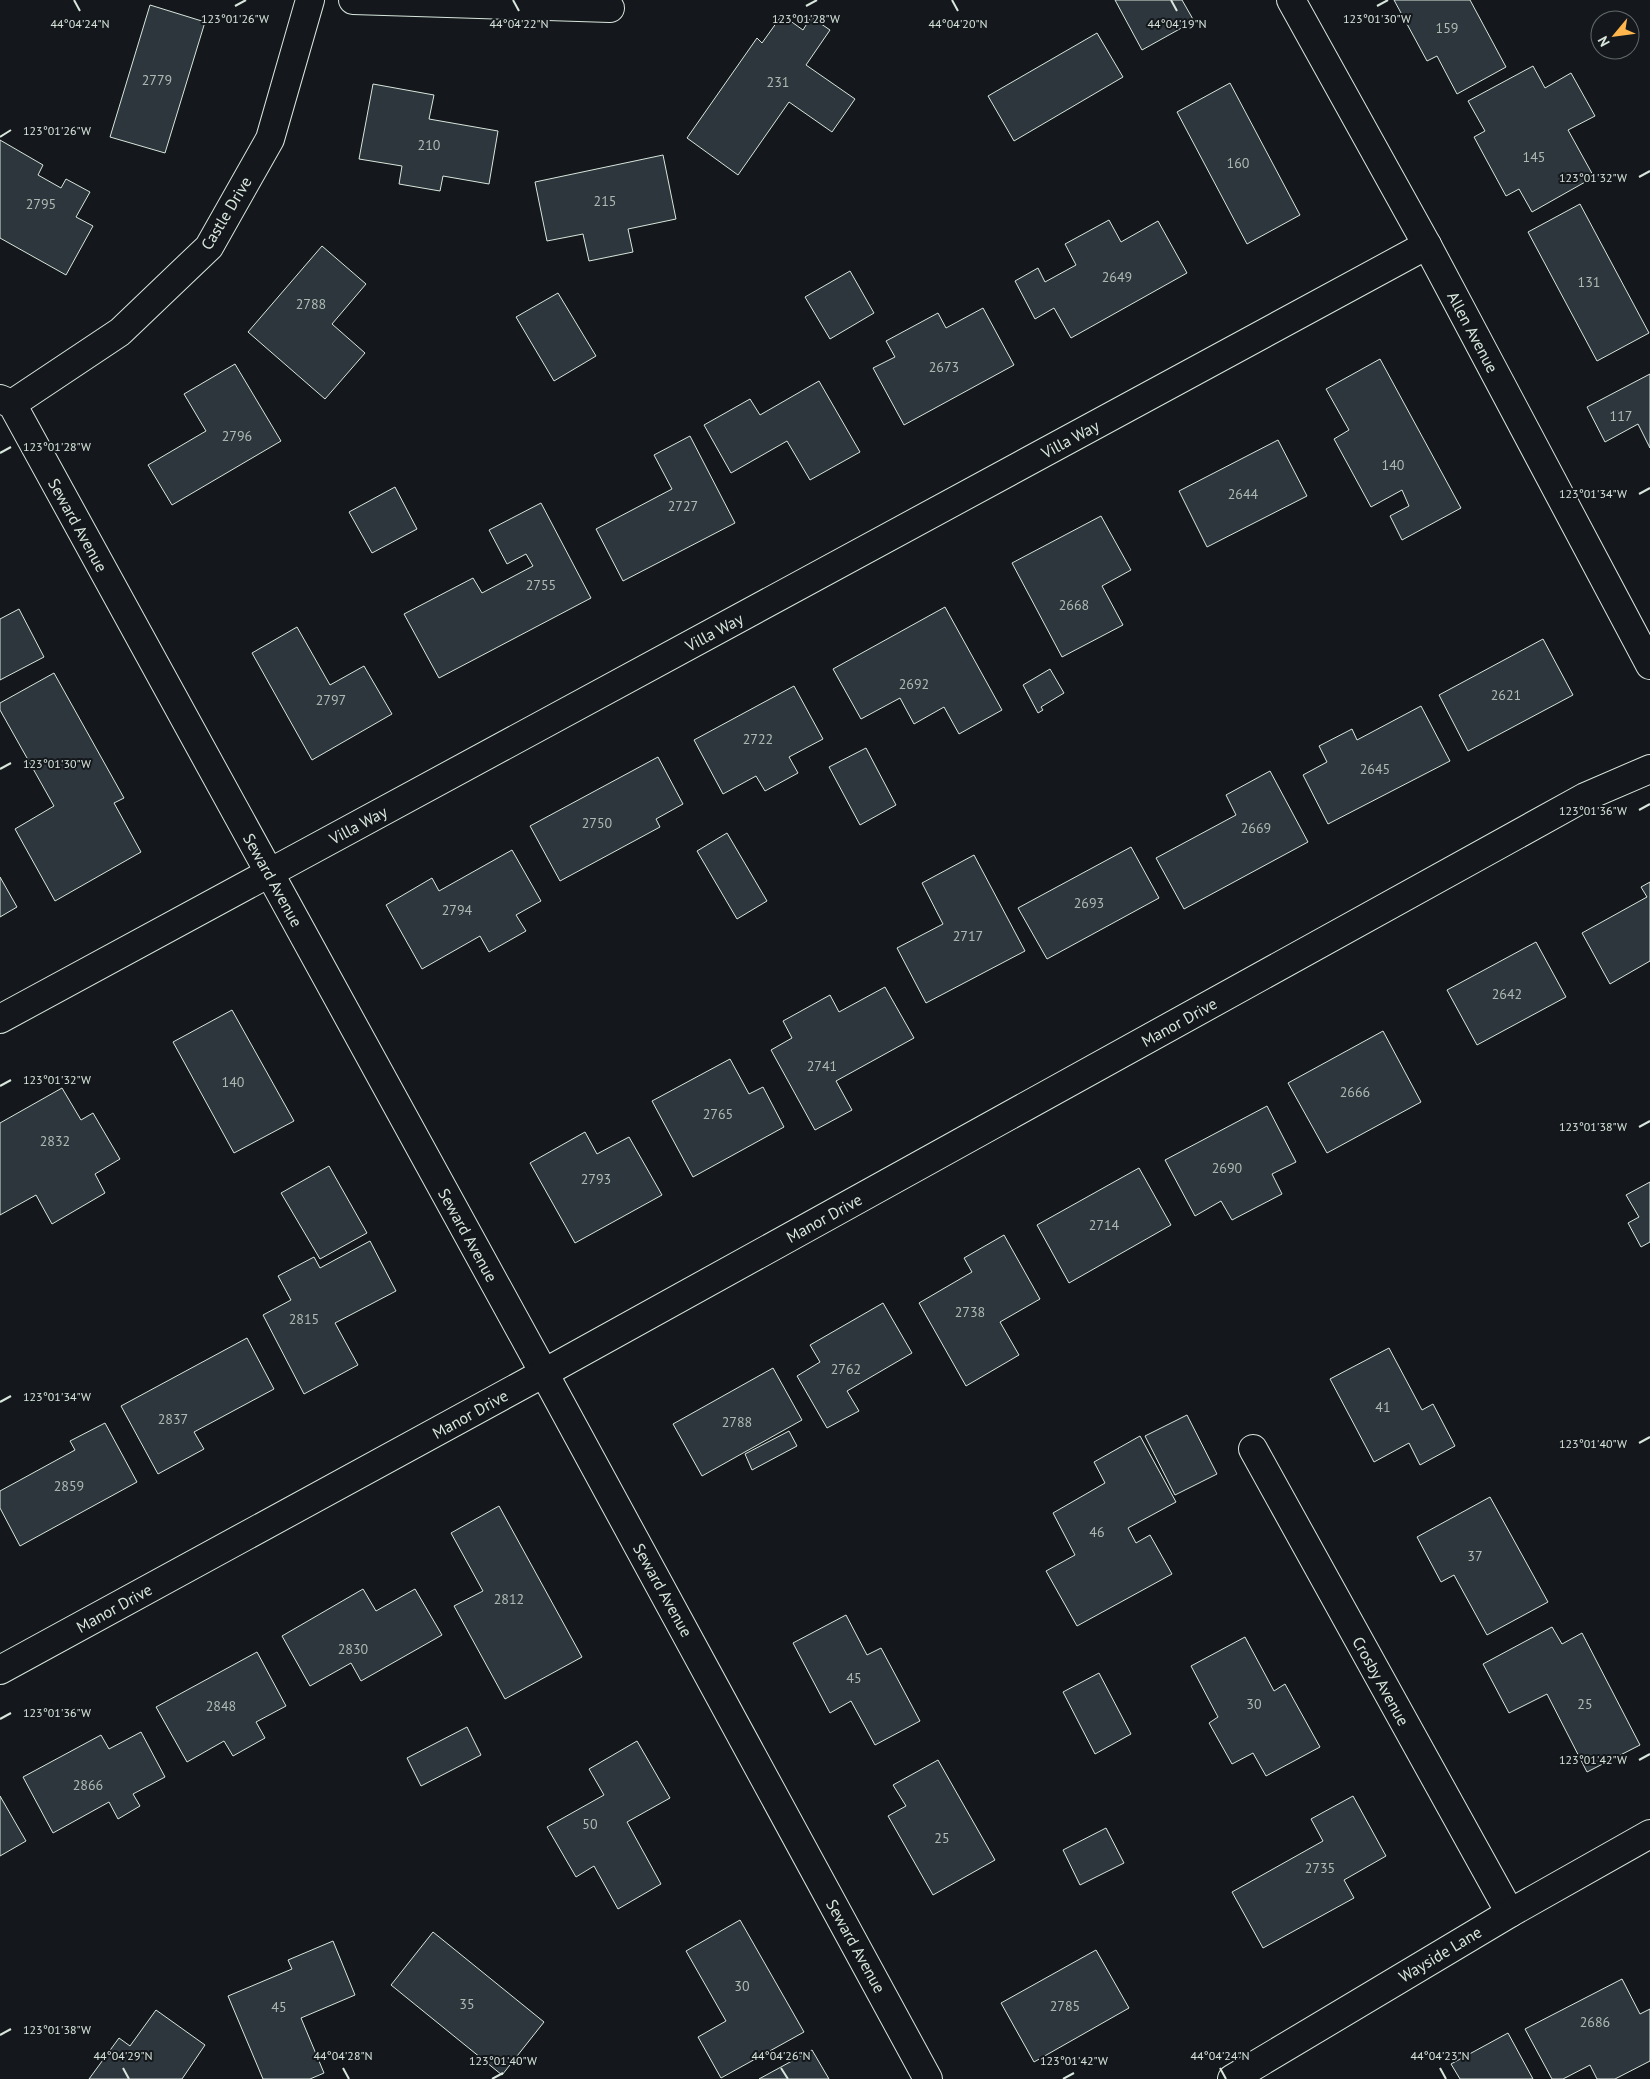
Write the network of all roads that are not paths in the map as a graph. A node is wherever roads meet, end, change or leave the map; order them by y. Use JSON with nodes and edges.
{"nodes":[{"id":1,"x":310,"y":0,"type":"edge"},
{"id":2,"x":353,"y":0,"type":"edge"},
{"id":3,"x":1291,"y":0,"type":"edge"},
{"id":4,"x":610,"y":8,"type":"dead end"},
{"id":5,"x":1427,"y":245,"type":"junction"},
{"id":6,"x":6,"y":401,"type":"edge"},
{"id":7,"x":1650,"y":666,"type":"edge"},
{"id":8,"x":1650,"y":769,"type":"edge"},
{"id":9,"x":269,"y":873,"type":"junction"},
{"id":10,"x":0,"y":1019,"type":"edge"},
{"id":11,"x":544,"y":1373,"type":"junction"},
{"id":12,"x":1253,"y":1449,"type":"dead end"},
{"id":13,"x":0,"y":1670,"type":"edge"},
{"id":14,"x":1650,"y":1834,"type":"edge"},
{"id":15,"x":1510,"y":1912,"type":"junction"},
{"id":16,"x":928,"y":2079,"type":"edge"},
{"id":17,"x":1232,"y":2079,"type":"edge"}],
"edges":[{"from":1,"to":6,"type":"street","name":"Castle Drive"},
{"from":2,"to":4,"type":"street"},
{"from":3,"to":5,"type":"street","name":"Allen Avenue"},
{"from":5,"to":7,"type":"street","name":"Allen Avenue"},
{"from":5,"to":9,"type":"street","name":"Villa Way"},
{"from":6,"to":9,"type":"street","name":"Seward Avenue"},
{"from":8,"to":11,"type":"street","name":"Manor Drive"},
{"from":9,"to":10,"type":"street","name":"Villa Way"},
{"from":9,"to":11,"type":"street","name":"Seward Avenue"},
{"from":11,"to":13,"type":"street","name":"Manor Drive"},
{"from":11,"to":16,"type":"street","name":"Seward Avenue"},
{"from":12,"to":15,"type":"street","name":"Crosby Avenue"},
{"from":14,"to":15,"type":"street","name":"Wayside Lane"},
{"from":15,"to":17,"type":"street","name":"Wayside Lane"}]}
